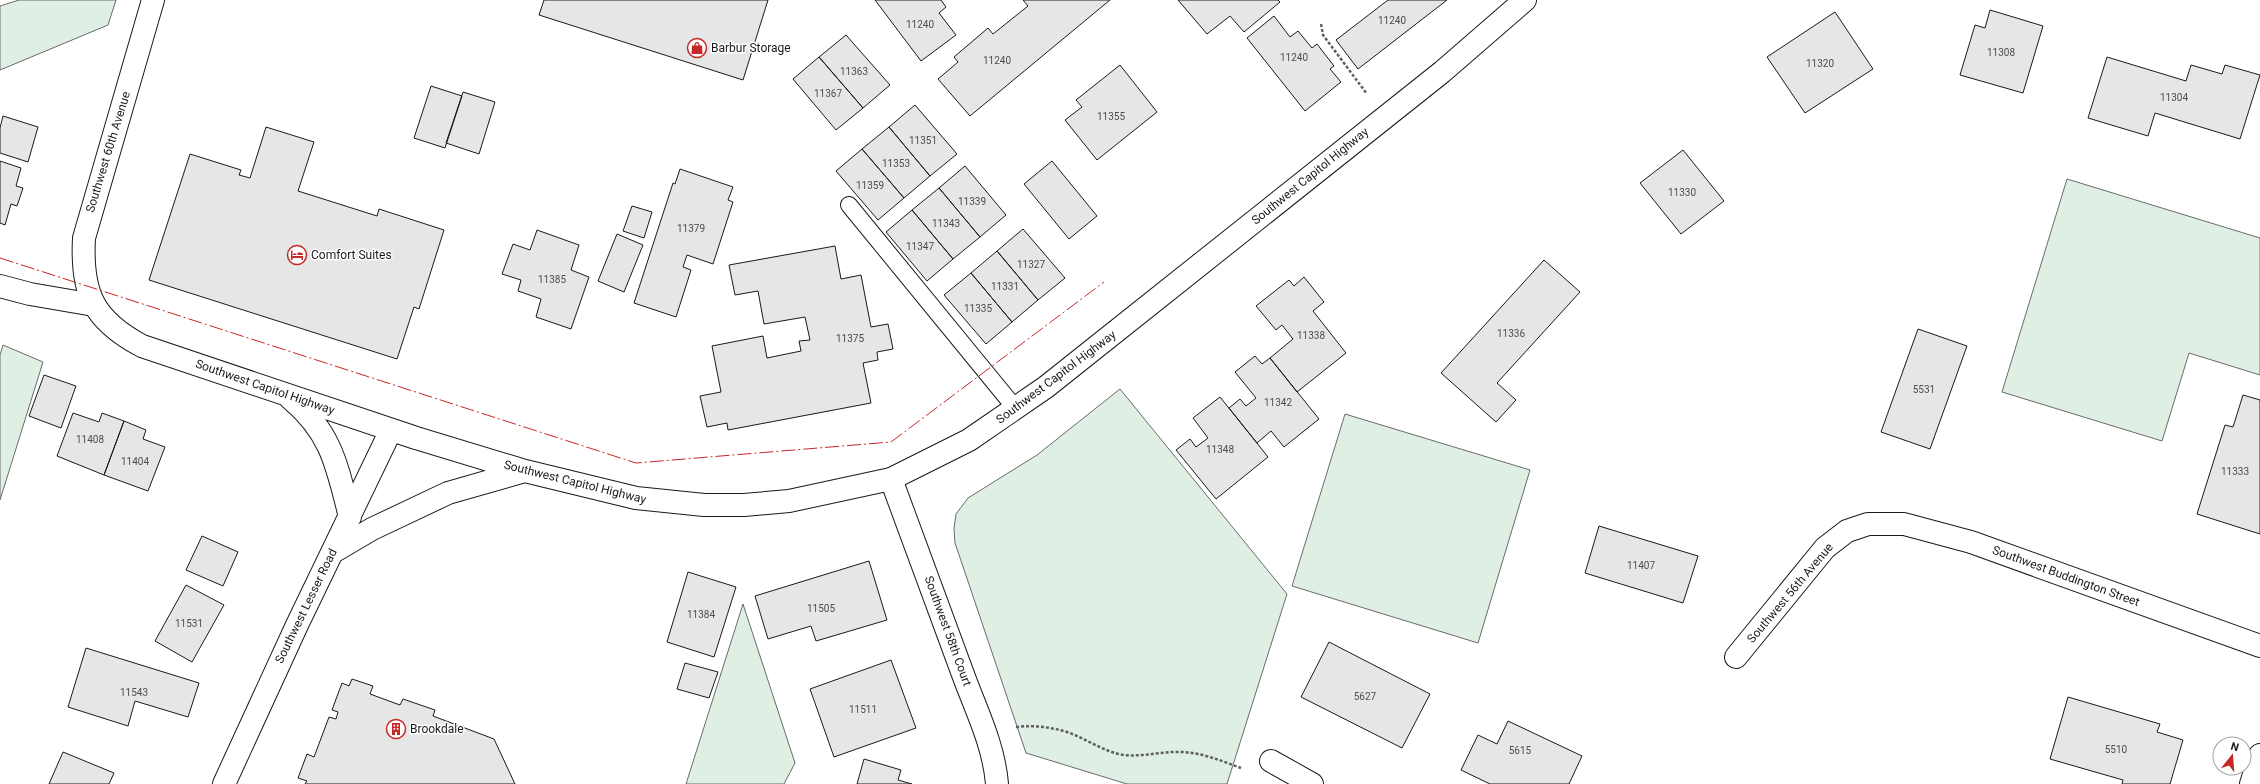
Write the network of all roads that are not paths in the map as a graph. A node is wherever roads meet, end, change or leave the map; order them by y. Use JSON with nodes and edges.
{"nodes":[{"id":1,"x":153,"y":0,"type":"edge"},
{"id":2,"x":1525,"y":0,"type":"edge"},
{"id":3,"x":849,"y":206,"type":"dead end"},
{"id":4,"x":0,"y":286,"type":"edge"},
{"id":5,"x":94,"y":305,"type":"junction"},
{"id":6,"x":286,"y":394,"type":"junction"},
{"id":7,"x":1016,"y":409,"type":"junction"},
{"id":8,"x":392,"y":430,"type":"junction"},
{"id":9,"x":525,"y":471,"type":"junction"},
{"id":10,"x":892,"y":479,"type":"junction"},
{"id":11,"x":350,"y":517,"type":"junction"},
{"id":12,"x":1868,"y":524,"type":"joint"},
{"id":13,"x":333,"y":552,"type":"junction"},
{"id":14,"x":2260,"y":646,"type":"edge"},
{"id":15,"x":1736,"y":657,"type":"dead end"},
{"id":16,"x":2260,"y":755,"type":"edge"},
{"id":17,"x":1271,"y":761,"type":"road end"},
{"id":18,"x":224,"y":784,"type":"edge"},
{"id":19,"x":997,"y":784,"type":"edge"},
{"id":20,"x":1312,"y":784,"type":"edge"},
{"id":21,"x":2251,"y":784,"type":"edge"}],
"edges":[{"from":1,"to":5,"type":"street","name":"Southwest 60th Avenue"},
{"from":2,"to":7,"type":"street","name":"Southwest Capitol Highway"},
{"from":3,"to":7,"type":"lane"},
{"from":4,"to":5,"type":"street"},
{"from":5,"to":6,"type":"street","name":"Southwest Capitol Highway"},
{"from":6,"to":8,"type":"street","name":"Southwest Capitol Highway"},
{"from":6,"to":11,"type":"street"},
{"from":7,"to":10,"type":"street","name":"Southwest Capitol Highway"},
{"from":8,"to":9,"type":"street","name":"Southwest Capitol Highway"},
{"from":8,"to":11,"type":"street","name":"Southwest Lesser Road"},
{"from":9,"to":10,"type":"street","name":"Southwest Capitol Highway"},
{"from":9,"to":13,"type":"street"},
{"from":10,"to":19,"type":"street","name":"Southwest 58th Court"},
{"from":11,"to":13,"type":"street","name":"Southwest Lesser Road"},
{"from":12,"to":14,"type":"street","name":"Southwest Buddington Street"},
{"from":12,"to":15,"type":"street","name":"Southwest 56th Avenue"},
{"from":13,"to":18,"type":"street","name":"Southwest Lesser Road"},
{"from":16,"to":21,"type":"street"},
{"from":17,"to":20,"type":"street"}]}
